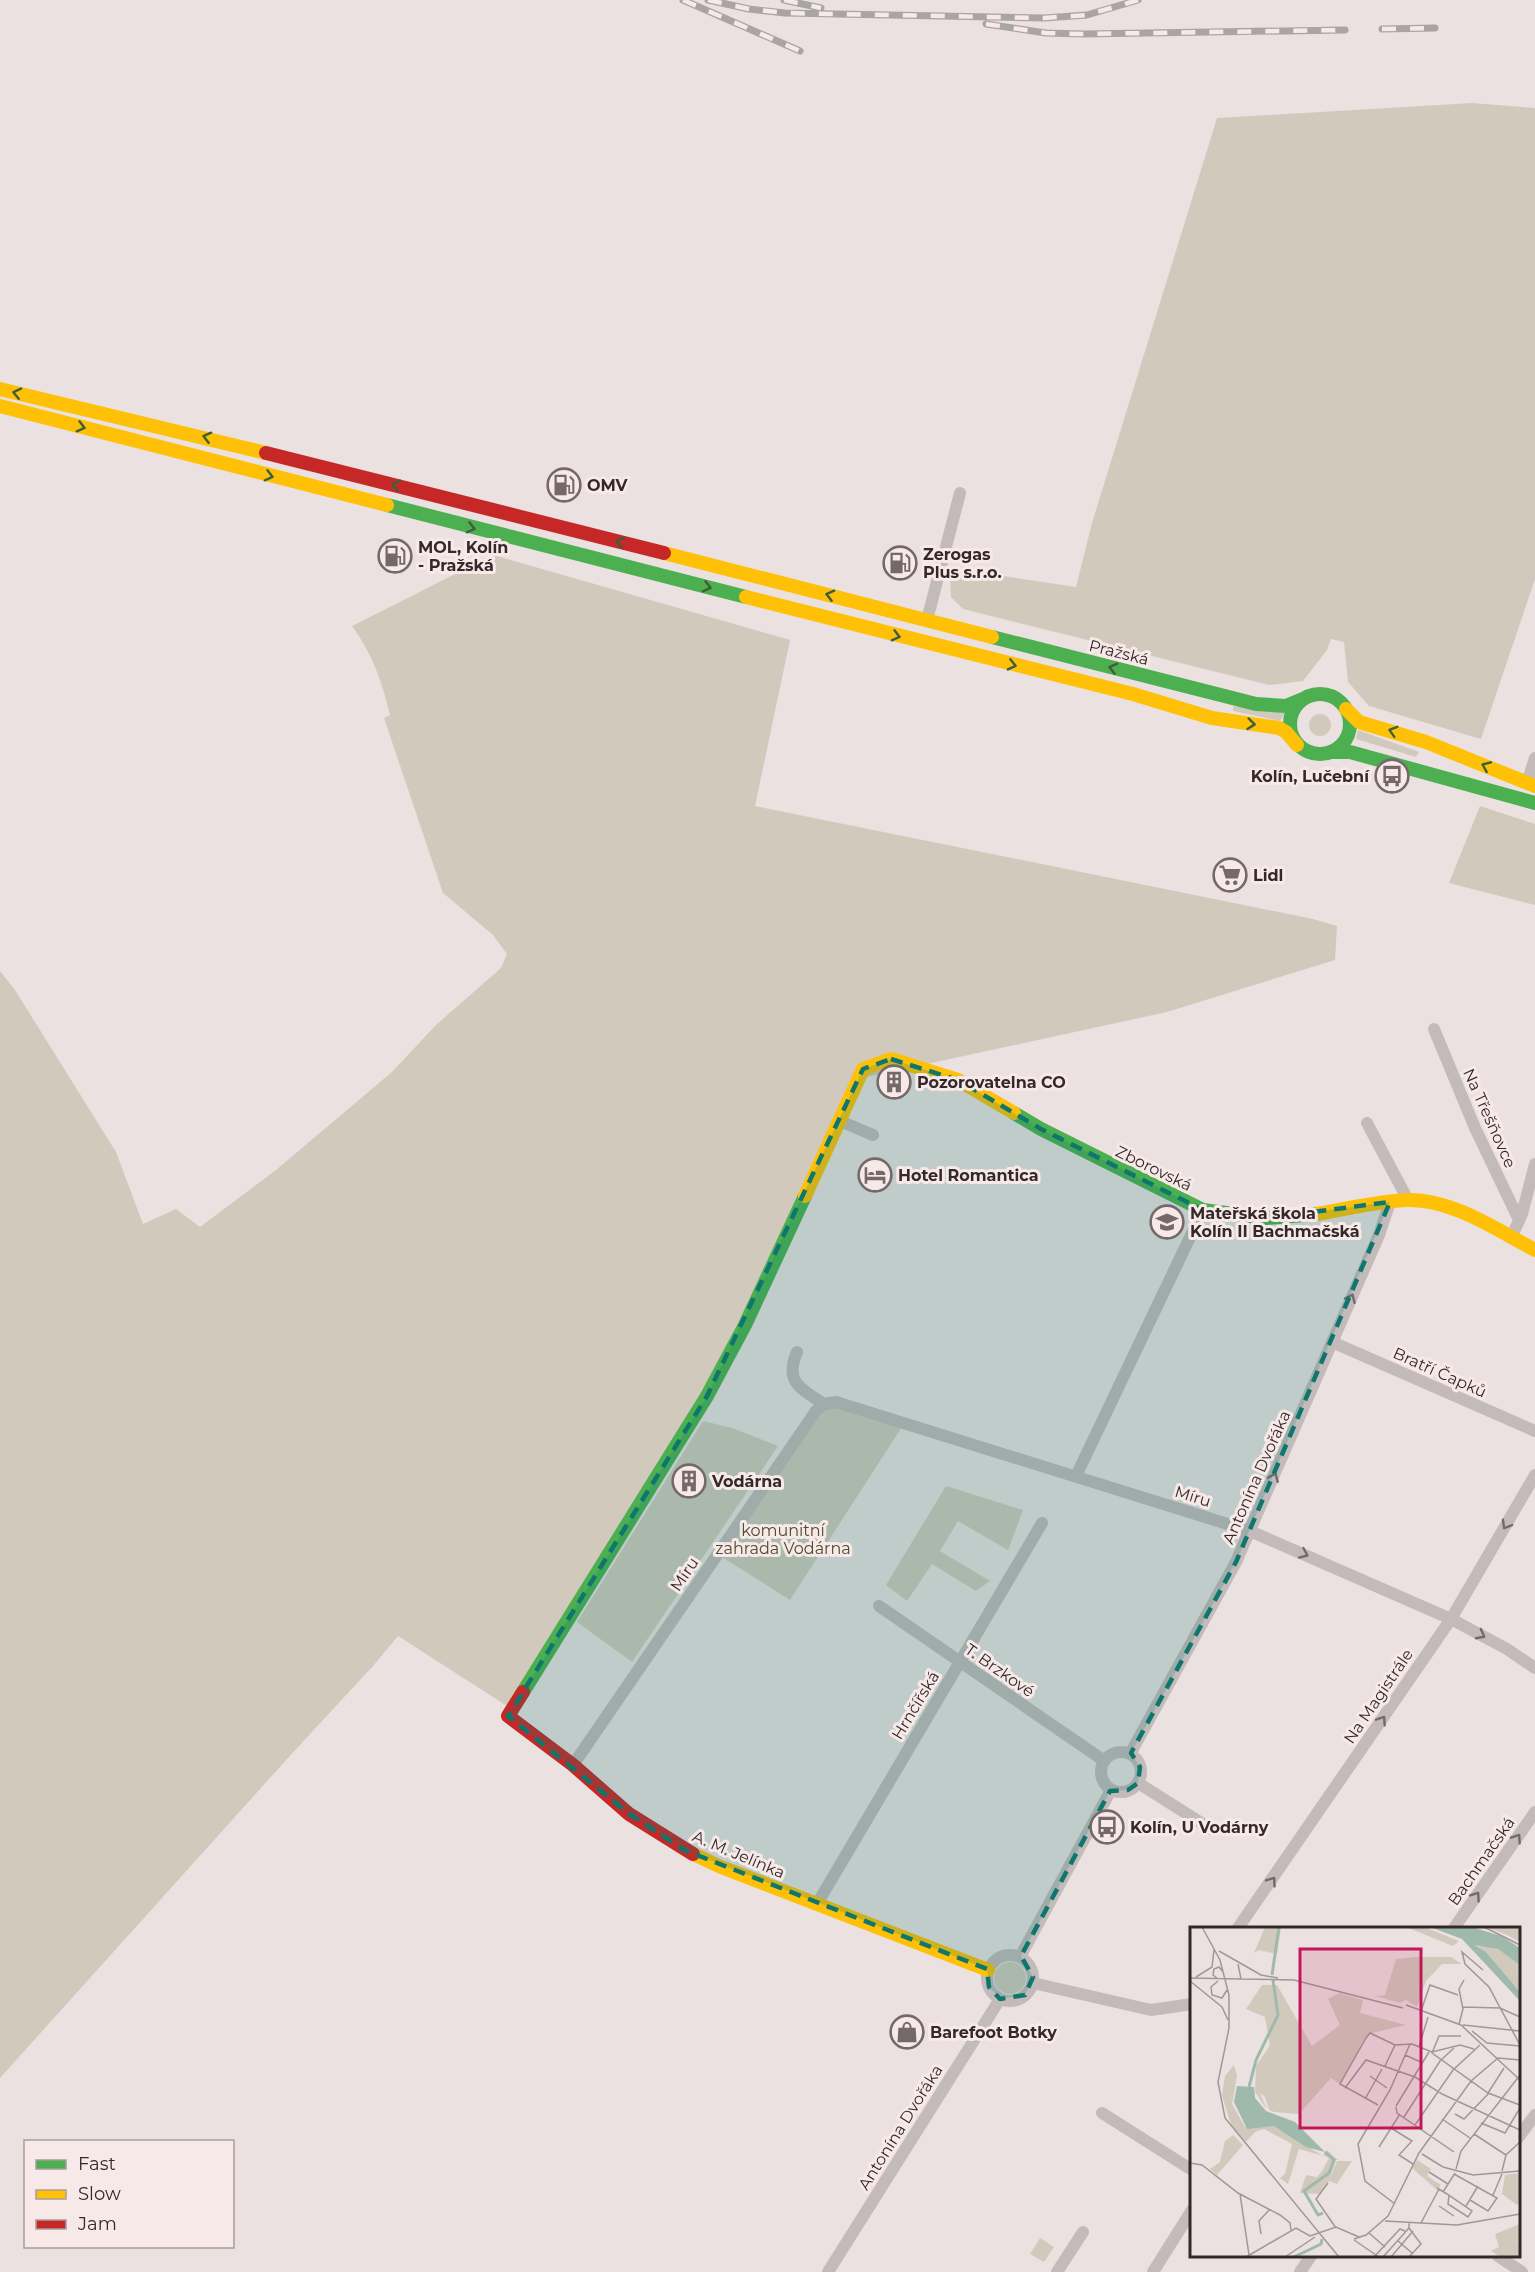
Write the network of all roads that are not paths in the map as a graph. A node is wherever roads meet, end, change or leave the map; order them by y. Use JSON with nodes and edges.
{"nodes":[{"id":1,"x":0,"y":389,"type":"edge"},
{"id":2,"x":0,"y":406,"type":"edge"},
{"id":3,"x":960,"y":493,"type":"dead end"},
{"id":4,"x":927,"y":620,"type":"junction"},
{"id":5,"x":1304,"y":699,"type":"junction"},
{"id":6,"x":1346,"y":709,"type":"junction"},
{"id":7,"x":1297,"y":745,"type":"junction"},
{"id":8,"x":1331,"y":752,"type":"junction"},
{"id":9,"x":1535,"y":758,"type":"edge"},
{"id":10,"x":1531,"y":785,"type":"edge"},
{"id":11,"x":1535,"y":803,"type":"edge"},
{"id":12,"x":1434,"y":1029,"type":"dead end"},
{"id":13,"x":840,"y":1121,"type":"junction"},
{"id":14,"x":1367,"y":1123,"type":"dead end"},
{"id":15,"x":873,"y":1135,"type":"dead end"},
{"id":16,"x":1535,"y":1164,"type":"edge"},
{"id":17,"x":1408,"y":1200,"type":"junction"},
{"id":18,"x":1390,"y":1202,"type":"junction"},
{"id":19,"x":1203,"y":1210,"type":"junction"},
{"id":20,"x":1519,"y":1220,"type":"junction"},
{"id":21,"x":1511,"y":1238,"type":"junction"},
{"id":22,"x":1535,"y":1250,"type":"edge"},
{"id":23,"x":1332,"y":1342,"type":"junction"},
{"id":24,"x":797,"y":1352,"type":"dead end"},
{"id":25,"x":824,"y":1404,"type":"junction"},
{"id":26,"x":1535,"y":1431,"type":"edge"},
{"id":27,"x":1535,"y":1475,"type":"edge"},
{"id":28,"x":1076,"y":1476,"type":"junction"},
{"id":29,"x":1042,"y":1523,"type":"dead end"},
{"id":30,"x":1250,"y":1531,"type":"junction"},
{"id":31,"x":879,"y":1606,"type":"dead end"},
{"id":32,"x":1451,"y":1619,"type":"junction"},
{"id":33,"x":960,"y":1662,"type":"junction"},
{"id":34,"x":1535,"y":1668,"type":"edge"},
{"id":35,"x":508,"y":1716,"type":"joint"},
{"id":36,"x":1130,"y":1754,"type":"junction"},
{"id":37,"x":1104,"y":1760,"type":"junction"},
{"id":38,"x":573,"y":1765,"type":"junction"},
{"id":39,"x":1138,"y":1783,"type":"junction"},
{"id":40,"x":1111,"y":1790,"type":"junction"},
{"id":41,"x":1535,"y":1812,"type":"edge"},
{"id":42,"x":1210,"y":1829,"type":"dead end"},
{"id":43,"x":818,"y":1904,"type":"junction"},
{"id":44,"x":1239,"y":1927,"type":"edge"},
{"id":45,"x":1455,"y":1927,"type":"edge"},
{"id":46,"x":1020,"y":1957,"type":"junction"},
{"id":47,"x":988,"y":1970,"type":"junction"},
{"id":48,"x":1033,"y":1983,"type":"junction"},
{"id":49,"x":1000,"y":1998,"type":"junction"},
{"id":50,"x":1190,"y":2004,"type":"edge"},
{"id":51,"x":1102,"y":2113,"type":"dead end"},
{"id":52,"x":1535,"y":2115,"type":"edge"},
{"id":53,"x":1520,"y":2135,"type":"edge"},
{"id":54,"x":1190,"y":2169,"type":"edge"},
{"id":55,"x":1190,"y":2212,"type":"edge"},
{"id":56,"x":1083,"y":2232,"type":"dead end"},
{"id":57,"x":1310,"y":2257,"type":"edge"},
{"id":58,"x":1500,"y":2257,"type":"edge"},
{"id":59,"x":1158,"y":2270,"type":"edge"},
{"id":60,"x":828,"y":2272,"type":"edge"},
{"id":61,"x":1057,"y":2272,"type":"edge"},
{"id":62,"x":1300,"y":2272,"type":"edge"},
{"id":63,"x":1522,"y":2272,"type":"edge"}],
"edges":[{"from":4,"to":1,"type":"street","name":"Pražská","one_way":true},
{"from":2,"to":7,"type":"street","one_way":true},
{"from":3,"to":4,"type":"street"},
{"from":5,"to":4,"type":"street","name":"Pražská","one_way":true},
{"from":5,"to":6,"type":"street"},
{"from":5,"to":7,"type":"street"},
{"from":6,"to":8,"type":"street"},
{"from":10,"to":6,"type":"street","one_way":true},
{"from":7,"to":8,"type":"street"},
{"from":8,"to":11,"type":"street"},
{"from":9,"to":10,"type":"street"},
{"from":12,"to":20,"type":"street","name":"Na Třešňovce"},
{"from":13,"to":15,"type":"street"},
{"from":13,"to":19,"type":"street","name":"Zborovská"},
{"from":13,"to":35,"type":"street","name":"Zborovská"},
{"from":14,"to":17,"type":"street"},
{"from":16,"to":20,"type":"street"},
{"from":17,"to":18,"type":"street","name":"Zborovská"},
{"from":17,"to":21,"type":"street","name":"Zborovská"},
{"from":18,"to":19,"type":"street","name":"Zborovská"},
{"from":23,"to":18,"type":"street","name":"Antonína Dvořáka","one_way":true},
{"from":19,"to":28,"type":"street"},
{"from":20,"to":21,"type":"street"},
{"from":21,"to":22,"type":"street","name":"Zborovská"},
{"from":23,"to":26,"type":"street","name":"Bratří Čapků"},
{"from":30,"to":23,"type":"street","name":"Antonína Dvořáka","one_way":true},
{"from":24,"to":25,"type":"street","name":"Míru"},
{"from":25,"to":28,"type":"street","name":"Míru"},
{"from":25,"to":38,"type":"street","name":"Míru"},
{"from":27,"to":32,"type":"street","name":"Na Magistrále","one_way":true},
{"from":28,"to":30,"type":"street","name":"Míru"},
{"from":29,"to":33,"type":"street","name":"Hrnčířská"},
{"from":30,"to":32,"type":"street","name":"Míru","one_way":true},
{"from":30,"to":36,"type":"street","name":"Antonína Dvořáka"},
{"from":31,"to":33,"type":"street","name":"T. Brzkové"},
{"from":32,"to":34,"type":"street","name":"Míru","one_way":true},
{"from":44,"to":32,"type":"street","name":"Na Magistrále","one_way":true},
{"from":33,"to":37,"type":"street","name":"T. Brzkové"},
{"from":33,"to":43,"type":"street","name":"Hrnčířská"},
{"from":35,"to":38,"type":"street","name":"A. M. Jelínka"},
{"from":36,"to":37,"type":"street"},
{"from":36,"to":39,"type":"street"},
{"from":37,"to":40,"type":"street"},
{"from":38,"to":43,"type":"street","name":"A. M. Jelínka"},
{"from":39,"to":40,"type":"street"},
{"from":39,"to":42,"type":"street"},
{"from":40,"to":46,"type":"street"},
{"from":45,"to":41,"type":"street","name":"Bachmačská","one_way":true},
{"from":43,"to":47,"type":"street","name":"A. M. Jelínka"},
{"from":46,"to":47,"type":"street"},
{"from":46,"to":48,"type":"street"},
{"from":47,"to":49,"type":"street"},
{"from":48,"to":49,"type":"street"},
{"from":48,"to":50,"type":"street"},
{"from":49,"to":60,"type":"street","name":"Antonína Dvořáka"},
{"from":51,"to":54,"type":"street"},
{"from":52,"to":53,"type":"street"},
{"from":55,"to":59,"type":"street"},
{"from":56,"to":61,"type":"street"},
{"from":57,"to":62,"type":"street"},
{"from":58,"to":63,"type":"street"}]}
